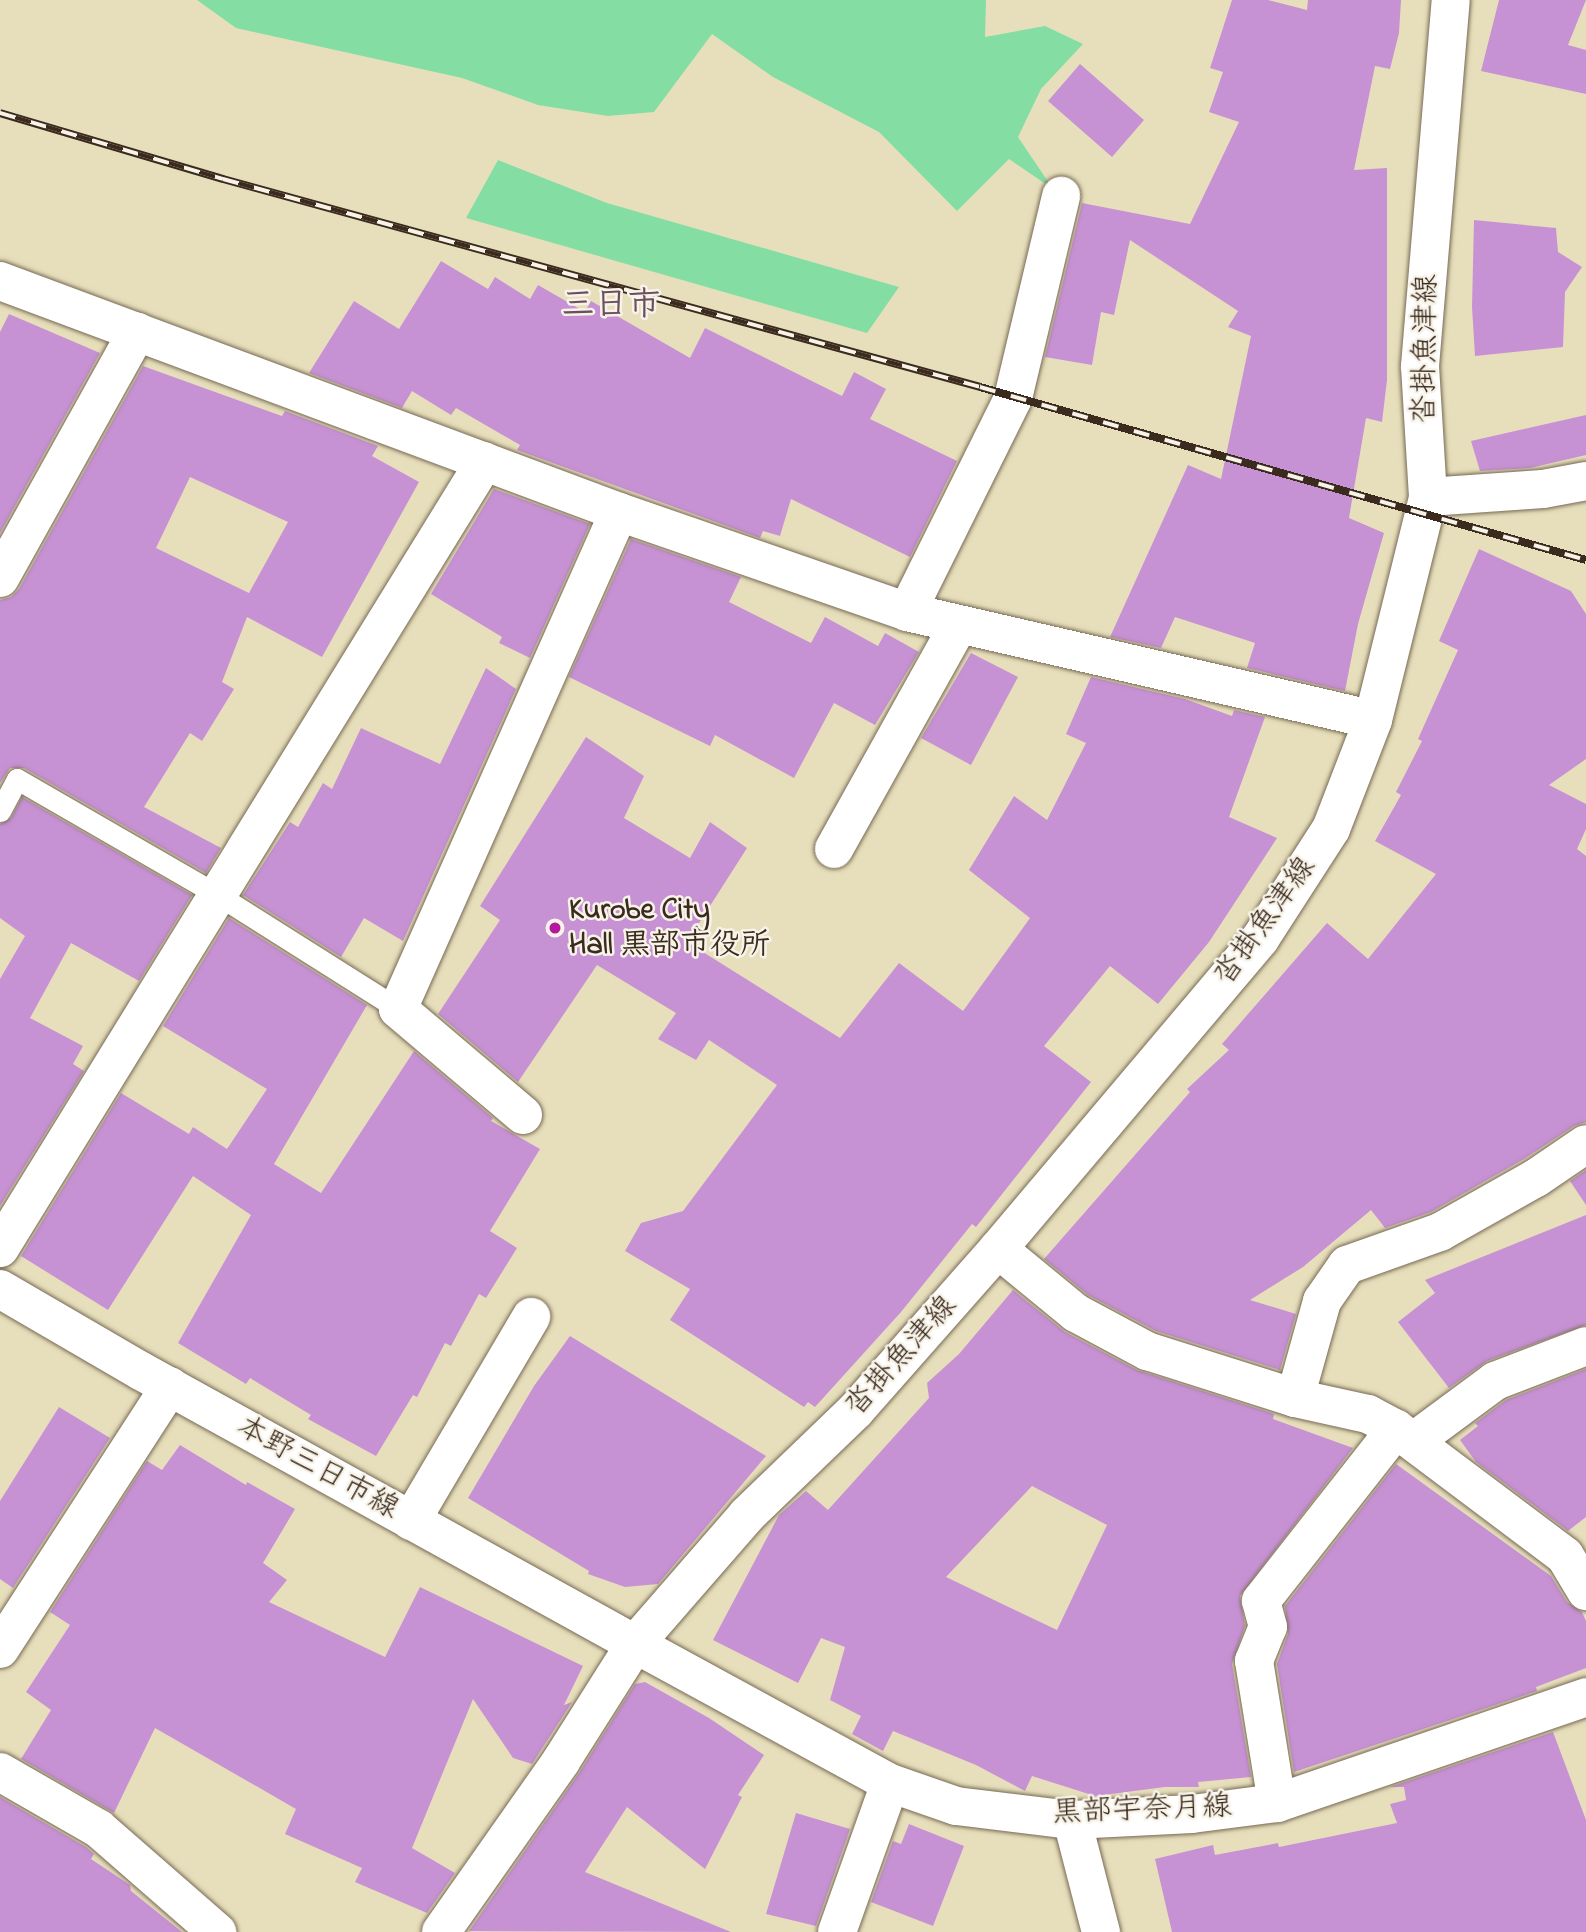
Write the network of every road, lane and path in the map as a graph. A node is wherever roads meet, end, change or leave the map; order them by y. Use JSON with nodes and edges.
{"nodes":[{"id":1,"x":1451,"y":0,"type":"edge"},
{"id":2,"x":1061,"y":196,"type":"dead end"},
{"id":3,"x":0,"y":281,"type":"edge"},
{"id":4,"x":137,"y":332,"type":"junction"},
{"id":5,"x":485,"y":461,"type":"junction"},
{"id":6,"x":1586,"y":481,"type":"edge"},
{"id":7,"x":1428,"y":497,"type":"junction"},
{"id":8,"x":618,"y":512,"type":"junction"},
{"id":9,"x":0,"y":578,"type":"edge"},
{"id":10,"x":907,"y":612,"type":"junction"},
{"id":11,"x":958,"y":626,"type":"junction"},
{"id":12,"x":1373,"y":720,"type":"junction"},
{"id":13,"x":0,"y":811,"type":"edge"},
{"id":14,"x":834,"y":849,"type":"dead end"},
{"id":15,"x":218,"y":895,"type":"junction"},
{"id":16,"x":398,"y":1009,"type":"junction"},
{"id":17,"x":523,"y":1115,"type":"dead end"},
{"id":18,"x":1586,"y":1144,"type":"edge"},
{"id":19,"x":0,"y":1248,"type":"edge"},
{"id":20,"x":998,"y":1250,"type":"junction"},
{"id":21,"x":0,"y":1289,"type":"edge"},
{"id":22,"x":531,"y":1317,"type":"dead end"},
{"id":23,"x":1586,"y":1346,"type":"edge"},
{"id":24,"x":170,"y":1386,"type":"junction"},
{"id":25,"x":1295,"y":1398,"type":"junction"},
{"id":26,"x":1405,"y":1435,"type":"junction"},
{"id":27,"x":411,"y":1521,"type":"junction"},
{"id":28,"x":1586,"y":1591,"type":"edge"},
{"id":29,"x":635,"y":1644,"type":"junction"},
{"id":30,"x":0,"y":1649,"type":"edge"},
{"id":31,"x":1586,"y":1697,"type":"edge"},
{"id":32,"x":0,"y":1772,"type":"edge"},
{"id":33,"x":890,"y":1783,"type":"junction"},
{"id":34,"x":1277,"y":1803,"type":"junction"},
{"id":35,"x":1072,"y":1820,"type":"junction"},
{"id":36,"x":217,"y":1932,"type":"edge"},
{"id":37,"x":441,"y":1932,"type":"edge"},
{"id":38,"x":837,"y":1932,"type":"edge"},
{"id":39,"x":1101,"y":1932,"type":"edge"}],
"edges":[{"from":1,"to":7,"type":"street","name":"沓掛魚津線"},
{"from":2,"to":10,"type":"street"},
{"from":3,"to":4,"type":"street"},
{"from":4,"to":5,"type":"street"},
{"from":4,"to":9,"type":"street"},
{"from":5,"to":8,"type":"street"},
{"from":5,"to":15,"type":"street"},
{"from":6,"to":7,"type":"street"},
{"from":7,"to":12,"type":"street","name":"沓掛魚津線"},
{"from":8,"to":10,"type":"street"},
{"from":8,"to":16,"type":"street"},
{"from":10,"to":11,"type":"street"},
{"from":11,"to":12,"type":"street"},
{"from":11,"to":14,"type":"street"},
{"from":12,"to":20,"type":"street","name":"沓掛魚津線"},
{"from":13,"to":15,"type":"lane"},
{"from":15,"to":16,"type":"lane"},
{"from":15,"to":19,"type":"street"},
{"from":16,"to":17,"type":"street"},
{"from":18,"to":25,"type":"street"},
{"from":20,"to":25,"type":"street"},
{"from":20,"to":29,"type":"street","name":"沓掛魚津線"},
{"from":21,"to":24,"type":"street","name":"本野三日市線"},
{"from":22,"to":27,"type":"street"},
{"from":23,"to":26,"type":"street"},
{"from":24,"to":27,"type":"street","name":"本野三日市線"},
{"from":24,"to":30,"type":"street"},
{"from":25,"to":26,"type":"street"},
{"from":26,"to":28,"type":"street"},
{"from":26,"to":34,"type":"street"},
{"from":27,"to":29,"type":"street","name":"本野三日市線"},
{"from":29,"to":33,"type":"street","name":"黒部宇奈月線"},
{"from":29,"to":37,"type":"street","name":"沓掛魚津線"},
{"from":31,"to":34,"type":"street","name":"黒部宇奈月線"},
{"from":32,"to":36,"type":"street"},
{"from":33,"to":35,"type":"street","name":"黒部宇奈月線"},
{"from":33,"to":38,"type":"street"},
{"from":34,"to":35,"type":"street","name":"黒部宇奈月線"},
{"from":35,"to":39,"type":"street"}]}
